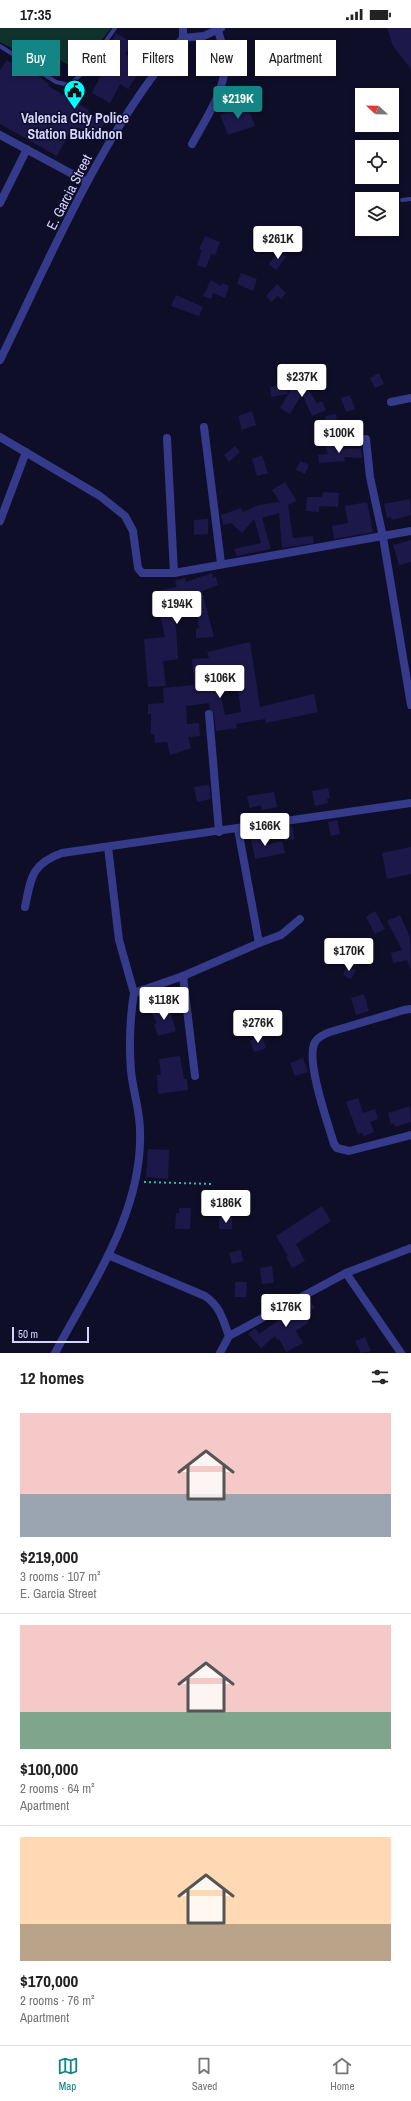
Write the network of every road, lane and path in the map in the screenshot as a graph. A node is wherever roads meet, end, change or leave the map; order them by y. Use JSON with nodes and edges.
{"nodes":[{"id":1,"x":115,"y":28,"type":"edge"},
{"id":2,"x":183,"y":28,"type":"edge"},
{"id":3,"x":219,"y":29,"type":"edge"},
{"id":4,"x":183,"y":38,"type":"junction"},
{"id":5,"x":0,"y":46,"type":"edge"},
{"id":6,"x":0,"y":135,"type":"edge"},
{"id":7,"x":192,"y":144,"type":"dead end"},
{"id":8,"x":27,"y":149,"type":"junction"},
{"id":9,"x":87,"y":182,"type":"junction"},
{"id":10,"x":411,"y":198,"type":"edge"},
{"id":11,"x":402,"y":200,"type":"dead end"},
{"id":12,"x":0,"y":203,"type":"edge"},
{"id":13,"x":0,"y":360,"type":"edge"},
{"id":14,"x":411,"y":398,"type":"edge"},
{"id":15,"x":391,"y":402,"type":"dead end"},
{"id":16,"x":204,"y":427,"type":"dead end"},
{"id":17,"x":0,"y":437,"type":"edge"},
{"id":18,"x":167,"y":438,"type":"dead end"},
{"id":19,"x":366,"y":439,"type":"dead end"},
{"id":20,"x":26,"y":452,"type":"junction"},
{"id":21,"x":0,"y":522,"type":"edge"},
{"id":22,"x":411,"y":531,"type":"edge"},
{"id":23,"x":383,"y":537,"type":"junction"},
{"id":24,"x":222,"y":564,"type":"junction"},
{"id":25,"x":174,"y":573,"type":"junction"},
{"id":26,"x":411,"y":701,"type":"edge"},
{"id":27,"x":209,"y":714,"type":"dead end"},
{"id":28,"x":411,"y":804,"type":"edge"},
{"id":29,"x":238,"y":829,"type":"junction"},
{"id":30,"x":219,"y":832,"type":"junction"},
{"id":31,"x":108,"y":847,"type":"junction"},
{"id":32,"x":25,"y":907,"type":"dead end"},
{"id":33,"x":300,"y":919,"type":"dead end"},
{"id":34,"x":259,"y":943,"type":"junction"},
{"id":35,"x":183,"y":976,"type":"junction"},
{"id":36,"x":134,"y":993,"type":"junction"},
{"id":37,"x":411,"y":1009,"type":"edge"},
{"id":38,"x":195,"y":1076,"type":"dead end"},
{"id":39,"x":411,"y":1135,"type":"edge"},
{"id":40,"x":134,"y":1181,"type":"junction"},
{"id":41,"x":213,"y":1184,"type":"dead end"},
{"id":42,"x":411,"y":1248,"type":"edge"},
{"id":43,"x":108,"y":1255,"type":"junction"},
{"id":44,"x":346,"y":1273,"type":"junction"},
{"id":45,"x":229,"y":1336,"type":"junction"},
{"id":46,"x":55,"y":1353,"type":"edge"},
{"id":47,"x":220,"y":1353,"type":"edge"},
{"id":48,"x":401,"y":1353,"type":"edge"}],
"edges":[{"from":1,"to":5,"type":"lane"},
{"from":2,"to":4,"type":"street"},
{"from":3,"to":4,"type":"street"},
{"from":3,"to":7,"type":"street"},
{"from":4,"to":9,"type":"street","name":"E. Garcia Street"},
{"from":6,"to":8,"type":"street"},
{"from":8,"to":9,"type":"street"},
{"from":8,"to":12,"type":"street"},
{"from":9,"to":13,"type":"street","name":"E. Garcia Street"},
{"from":10,"to":11,"type":"lane"},
{"from":14,"to":15,"type":"street"},
{"from":16,"to":24,"type":"street"},
{"from":17,"to":20,"type":"street"},
{"from":18,"to":25,"type":"street"},
{"from":19,"to":23,"type":"street"},
{"from":20,"to":21,"type":"street"},
{"from":20,"to":25,"type":"street"},
{"from":22,"to":23,"type":"street"},
{"from":23,"to":24,"type":"street"},
{"from":23,"to":26,"type":"street"},
{"from":24,"to":25,"type":"street"},
{"from":27,"to":30,"type":"street"},
{"from":28,"to":29,"type":"street"},
{"from":29,"to":30,"type":"street"},
{"from":29,"to":34,"type":"street"},
{"from":30,"to":31,"type":"street"},
{"from":31,"to":32,"type":"street"},
{"from":31,"to":36,"type":"street"},
{"from":33,"to":34,"type":"street"},
{"from":34,"to":35,"type":"street"},
{"from":35,"to":36,"type":"street"},
{"from":35,"to":38,"type":"street"},
{"from":36,"to":40,"type":"street"},
{"from":37,"to":39,"type":"street"},
{"from":40,"to":41,"type":"path"},
{"from":40,"to":43,"type":"street"},
{"from":42,"to":44,"type":"street"},
{"from":43,"to":45,"type":"street"},
{"from":43,"to":46,"type":"street"},
{"from":44,"to":45,"type":"street"},
{"from":44,"to":48,"type":"street"},
{"from":45,"to":47,"type":"street"}]}
